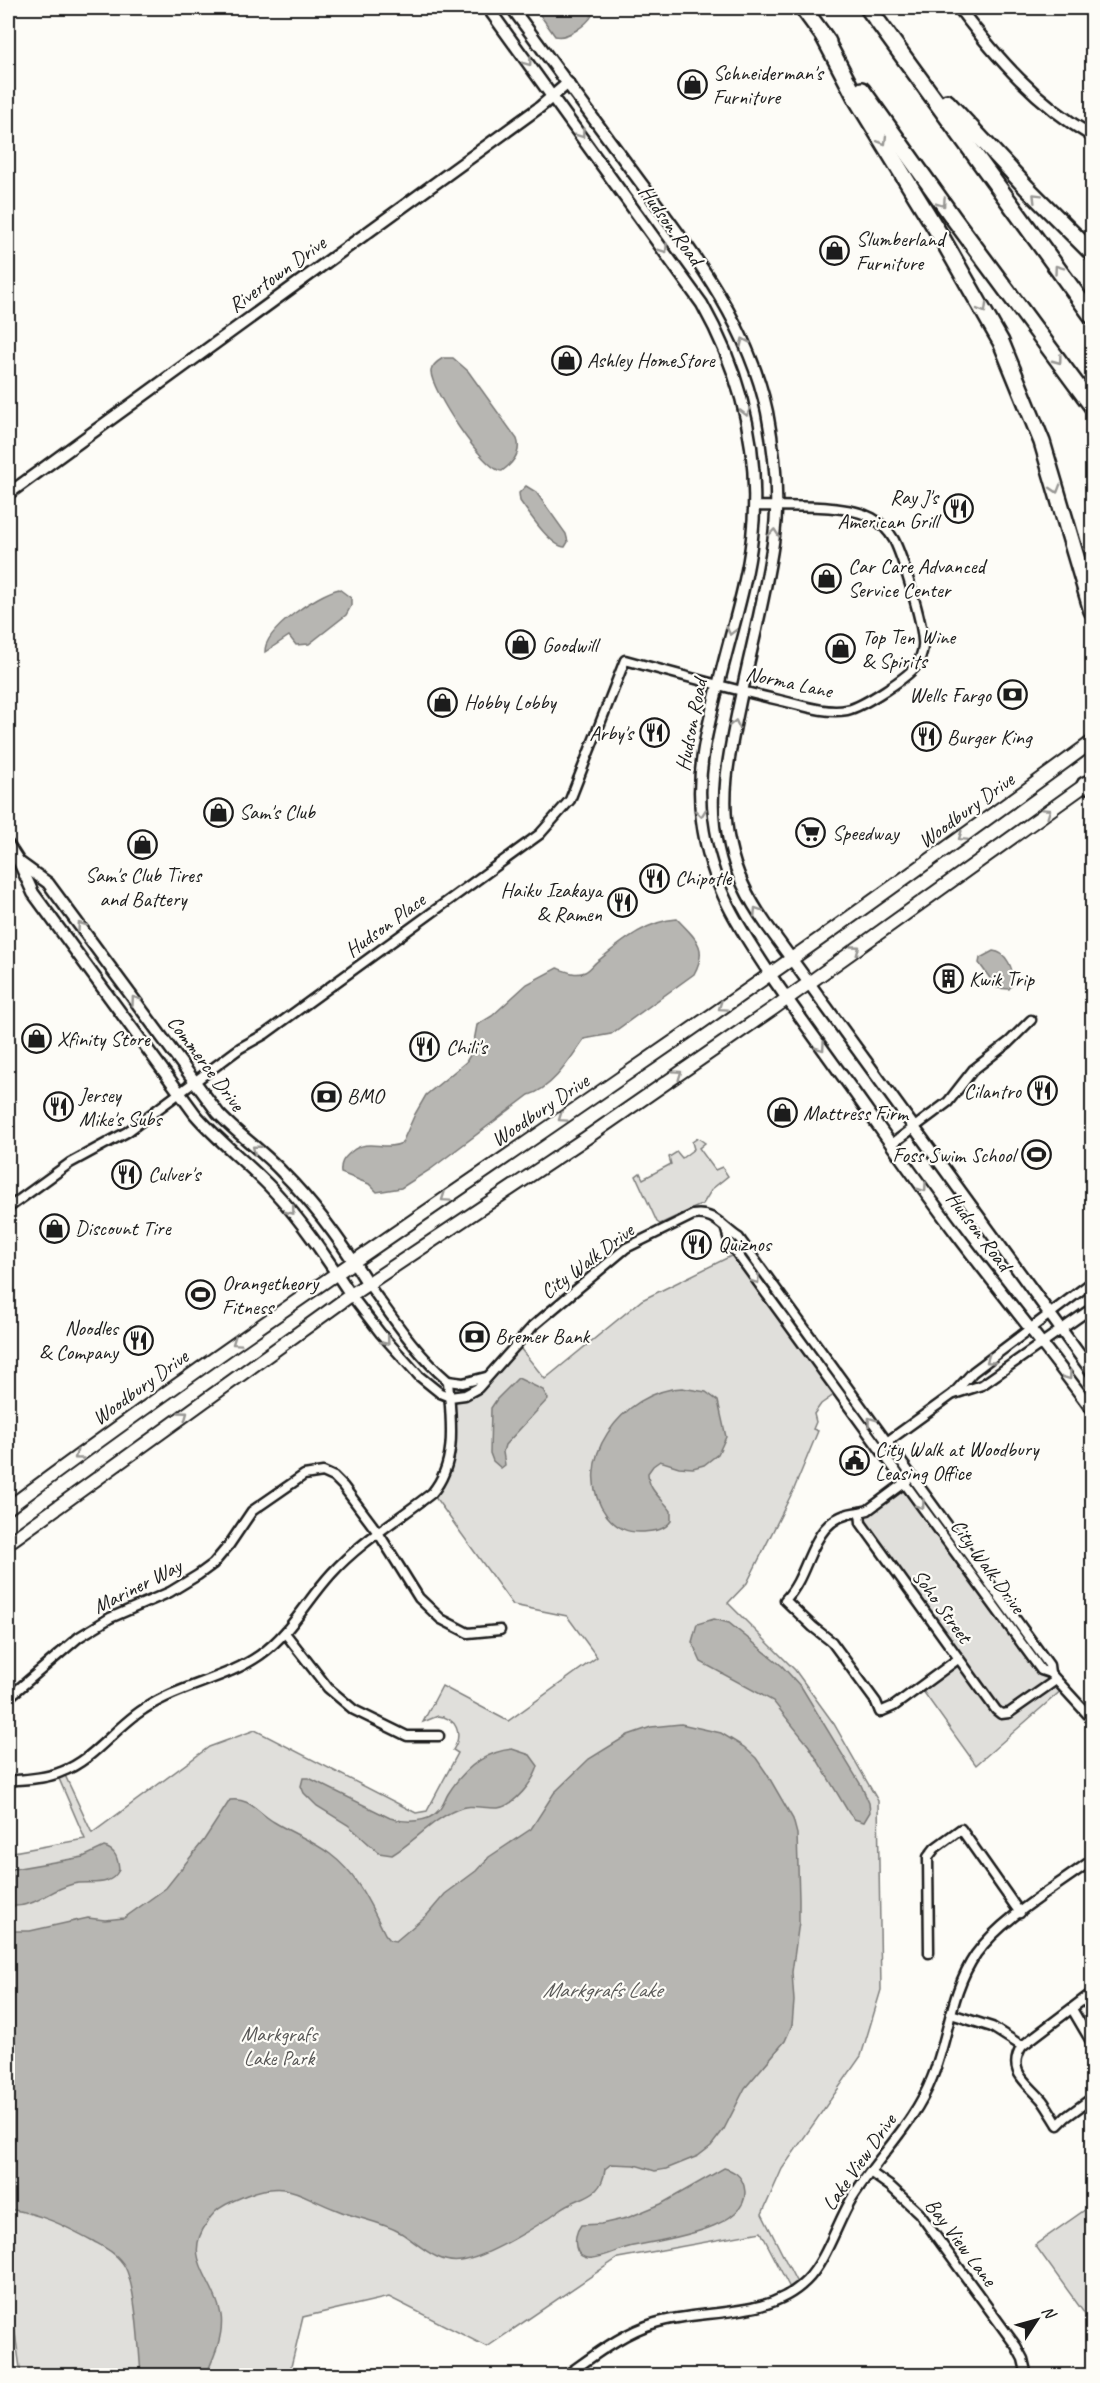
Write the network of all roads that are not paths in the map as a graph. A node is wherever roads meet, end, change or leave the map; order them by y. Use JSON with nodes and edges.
{"nodes":[{"id":1,"x":488,"y":8,"type":"edge"},
{"id":2,"x":512,"y":8,"type":"edge"},
{"id":3,"x":803,"y":8,"type":"edge"},
{"id":4,"x":868,"y":8,"type":"edge"},
{"id":5,"x":959,"y":8,"type":"edge"},
{"id":6,"x":823,"y":35,"type":"junction"},
{"id":7,"x":899,"y":50,"type":"junction"},
{"id":8,"x":568,"y":83,"type":"junction"},
{"id":9,"x":553,"y":96,"type":"junction"},
{"id":10,"x":1092,"y":136,"type":"edge"},
{"id":11,"x":1092,"y":253,"type":"edge"},
{"id":12,"x":1092,"y":316,"type":"edge"},
{"id":13,"x":1092,"y":406,"type":"edge"},
{"id":14,"x":8,"y":494,"type":"edge"},
{"id":15,"x":754,"y":506,"type":"junction"},
{"id":16,"x":776,"y":507,"type":"junction"},
{"id":17,"x":1092,"y":611,"type":"edge"},
{"id":18,"x":718,"y":685,"type":"junction"},
{"id":19,"x":742,"y":691,"type":"junction"},
{"id":20,"x":1092,"y":742,"type":"edge"},
{"id":21,"x":1090,"y":782,"type":"edge"},
{"id":22,"x":8,"y":845,"type":"edge"},
{"id":23,"x":19,"y":861,"type":"junction"},
{"id":24,"x":791,"y":959,"type":"junction"},
{"id":25,"x":770,"y":974,"type":"junction"},
{"id":26,"x":809,"y":983,"type":"junction"},
{"id":27,"x":787,"y":999,"type":"junction"},
{"id":28,"x":1031,"y":1020,"type":"dead end"},
{"id":29,"x":194,"y":1082,"type":"junction"},
{"id":30,"x":179,"y":1093,"type":"junction"},
{"id":31,"x":914,"y":1128,"type":"junction"},
{"id":32,"x":892,"y":1144,"type":"junction"},
{"id":33,"x":8,"y":1208,"type":"edge"},
{"id":34,"x":353,"y":1260,"type":"junction"},
{"id":35,"x":336,"y":1272,"type":"junction"},
{"id":36,"x":1092,"y":1282,"type":"edge"},
{"id":37,"x":368,"y":1284,"type":"junction"},
{"id":38,"x":351,"y":1295,"type":"junction"},
{"id":39,"x":1092,"y":1308,"type":"edge"},
{"id":40,"x":1050,"y":1314,"type":"junction"},
{"id":41,"x":1031,"y":1329,"type":"junction"},
{"id":42,"x":1061,"y":1329,"type":"junction"},
{"id":43,"x":1042,"y":1342,"type":"junction"},
{"id":44,"x":1092,"y":1372,"type":"edge"},
{"id":45,"x":486,"y":1377,"type":"junction"},
{"id":46,"x":448,"y":1381,"type":"junction"},
{"id":47,"x":953,"y":1394,"type":"junction"},
{"id":48,"x":450,"y":1397,"type":"junction"},
{"id":49,"x":1092,"y":1410,"type":"edge"},
{"id":50,"x":883,"y":1445,"type":"junction"},
{"id":51,"x":908,"y":1480,"type":"junction"},
{"id":52,"x":8,"y":1508,"type":"edge"},
{"id":53,"x":860,"y":1512,"type":"junction"},
{"id":54,"x":379,"y":1534,"type":"junction"},
{"id":55,"x":8,"y":1543,"type":"edge"},
{"id":56,"x":500,"y":1630,"type":"dead end"},
{"id":57,"x":285,"y":1633,"type":"junction"},
{"id":58,"x":958,"y":1659,"type":"junction"},
{"id":59,"x":1053,"y":1676,"type":"junction"},
{"id":60,"x":8,"y":1698,"type":"edge"},
{"id":61,"x":1092,"y":1719,"type":"edge"},
{"id":62,"x":439,"y":1736,"type":"dead end"},
{"id":63,"x":8,"y":1781,"type":"edge"},
{"id":64,"x":1092,"y":1860,"type":"edge"},
{"id":65,"x":1020,"y":1913,"type":"junction"},
{"id":66,"x":929,"y":1953,"type":"dead end"},
{"id":67,"x":1092,"y":1993,"type":"edge"},
{"id":68,"x":1072,"y":2009,"type":"junction"},
{"id":69,"x":951,"y":2014,"type":"junction"},
{"id":70,"x":1092,"y":2043,"type":"edge"},
{"id":71,"x":1022,"y":2046,"type":"junction"},
{"id":72,"x":1092,"y":2098,"type":"edge"},
{"id":73,"x":870,"y":2172,"type":"junction"},
{"id":74,"x":565,"y":2376,"type":"edge"},
{"id":75,"x":1027,"y":2376,"type":"edge"}],
"edges":[{"from":1,"to":9,"type":"street","name":"Hudson Road","one_way":true},
{"from":2,"to":8,"type":"street","name":"Hudson Road"},
{"from":3,"to":6,"type":"highway"},
{"from":4,"to":7,"type":"highway"},
{"from":5,"to":10,"type":"street"},
{"from":6,"to":13,"type":"highway","one_way":true},
{"from":6,"to":17,"type":"highway","one_way":true},
{"from":11,"to":7,"type":"highway","one_way":true},
{"from":12,"to":7,"type":"highway","one_way":true},
{"from":8,"to":9,"type":"street","name":"Rivertown Drive"},
{"from":16,"to":8,"type":"street","name":"Hudson Road","one_way":true},
{"from":9,"to":14,"type":"street","name":"Rivertown Drive"},
{"from":9,"to":15,"type":"street","name":"Hudson Road","one_way":true},
{"from":15,"to":16,"type":"street","name":"Norma Lane"},
{"from":15,"to":18,"type":"street","name":"Hudson Road","one_way":true},
{"from":19,"to":16,"type":"street","name":"Hudson Road","one_way":true},
{"from":16,"to":19,"type":"street","name":"Norma Lane"},
{"from":18,"to":19,"type":"street","name":"Norma Lane"},
{"from":18,"to":25,"type":"street","name":"Hudson Road","one_way":true},
{"from":18,"to":29,"type":"street","name":"Hudson Place"},
{"from":24,"to":19,"type":"street","name":"Hudson Road","one_way":true},
{"from":20,"to":24,"type":"main road","name":"Woodbury Drive","one_way":true},
{"from":26,"to":21,"type":"main road","one_way":true},
{"from":22,"to":23,"type":"street","name":"Commerce Drive"},
{"from":29,"to":23,"type":"street","name":"Commerce Drive","one_way":true},
{"from":23,"to":30,"type":"street","name":"Commerce Drive"},
{"from":24,"to":25,"type":"main road","name":"Woodbury Drive"},
{"from":24,"to":26,"type":"street","name":"Hudson Road"},
{"from":25,"to":27,"type":"street","name":"Hudson Road"},
{"from":25,"to":34,"type":"main road","name":"Woodbury Drive","one_way":true},
{"from":26,"to":27,"type":"main road"},
{"from":26,"to":31,"type":"street","name":"Hudson Road"},
{"from":27,"to":32,"type":"street","name":"Hudson Road","one_way":true},
{"from":37,"to":27,"type":"main road","one_way":true},
{"from":28,"to":31,"type":"street"},
{"from":29,"to":30,"type":"street","name":"Hudson Place"},
{"from":34,"to":29,"type":"street","name":"Commerce Drive","one_way":true},
{"from":30,"to":33,"type":"street","name":"Hudson Place"},
{"from":30,"to":35,"type":"street","name":"Commerce Drive","one_way":true},
{"from":31,"to":32,"type":"street"},
{"from":31,"to":40,"type":"street","name":"Hudson Road"},
{"from":32,"to":41,"type":"street","name":"Hudson Road","one_way":true},
{"from":34,"to":35,"type":"main road","name":"Woodbury Drive"},
{"from":34,"to":37,"type":"street","name":"Commerce Drive"},
{"from":35,"to":38,"type":"street","name":"Commerce Drive"},
{"from":35,"to":52,"type":"main road","name":"Woodbury Drive","one_way":true},
{"from":36,"to":40,"type":"street"},
{"from":37,"to":38,"type":"main road"},
{"from":37,"to":46,"type":"street"},
{"from":38,"to":48,"type":"street","one_way":true},
{"from":55,"to":38,"type":"main road","one_way":true},
{"from":39,"to":42,"type":"street"},
{"from":40,"to":41,"type":"street"},
{"from":40,"to":42,"type":"street","name":"Hudson Road"},
{"from":41,"to":43,"type":"street","name":"Hudson Road"},
{"from":41,"to":47,"type":"street","one_way":true},
{"from":42,"to":43,"type":"street"},
{"from":42,"to":44,"type":"street","name":"Hudson Road"},
{"from":43,"to":47,"type":"street"},
{"from":43,"to":49,"type":"street","name":"Hudson Road","one_way":true},
{"from":45,"to":46,"type":"street"},
{"from":45,"to":48,"type":"street","name":"City Walk Drive"},
{"from":45,"to":50,"type":"street","name":"City Walk Drive"},
{"from":46,"to":48,"type":"street"},
{"from":47,"to":50,"type":"street"},
{"from":48,"to":54,"type":"street"},
{"from":50,"to":51,"type":"street","name":"City Walk Drive"},
{"from":51,"to":53,"type":"street"},
{"from":51,"to":59,"type":"street","name":"City Walk Drive"},
{"from":53,"to":58,"type":"street","name":"Soho Street"},
{"from":53,"to":58,"type":"street"},
{"from":54,"to":56,"type":"street","name":"Mariner Way"},
{"from":54,"to":57,"type":"street"},
{"from":54,"to":60,"type":"street","name":"Mariner Way"},
{"from":57,"to":62,"type":"street"},
{"from":57,"to":63,"type":"street"},
{"from":58,"to":59,"type":"street","name":"Soho Street"},
{"from":59,"to":61,"type":"street","name":"City Walk Drive"},
{"from":64,"to":65,"type":"street","name":"Lake View Drive"},
{"from":65,"to":66,"type":"street"},
{"from":65,"to":69,"type":"street","name":"Lake View Drive"},
{"from":67,"to":68,"type":"street"},
{"from":68,"to":70,"type":"street"},
{"from":68,"to":71,"type":"street"},
{"from":69,"to":71,"type":"street"},
{"from":69,"to":73,"type":"street","name":"Lake View Drive"},
{"from":71,"to":72,"type":"street"},
{"from":73,"to":74,"type":"street","name":"Lake View Drive"},
{"from":73,"to":75,"type":"street","name":"Bay View Lane"}]}
